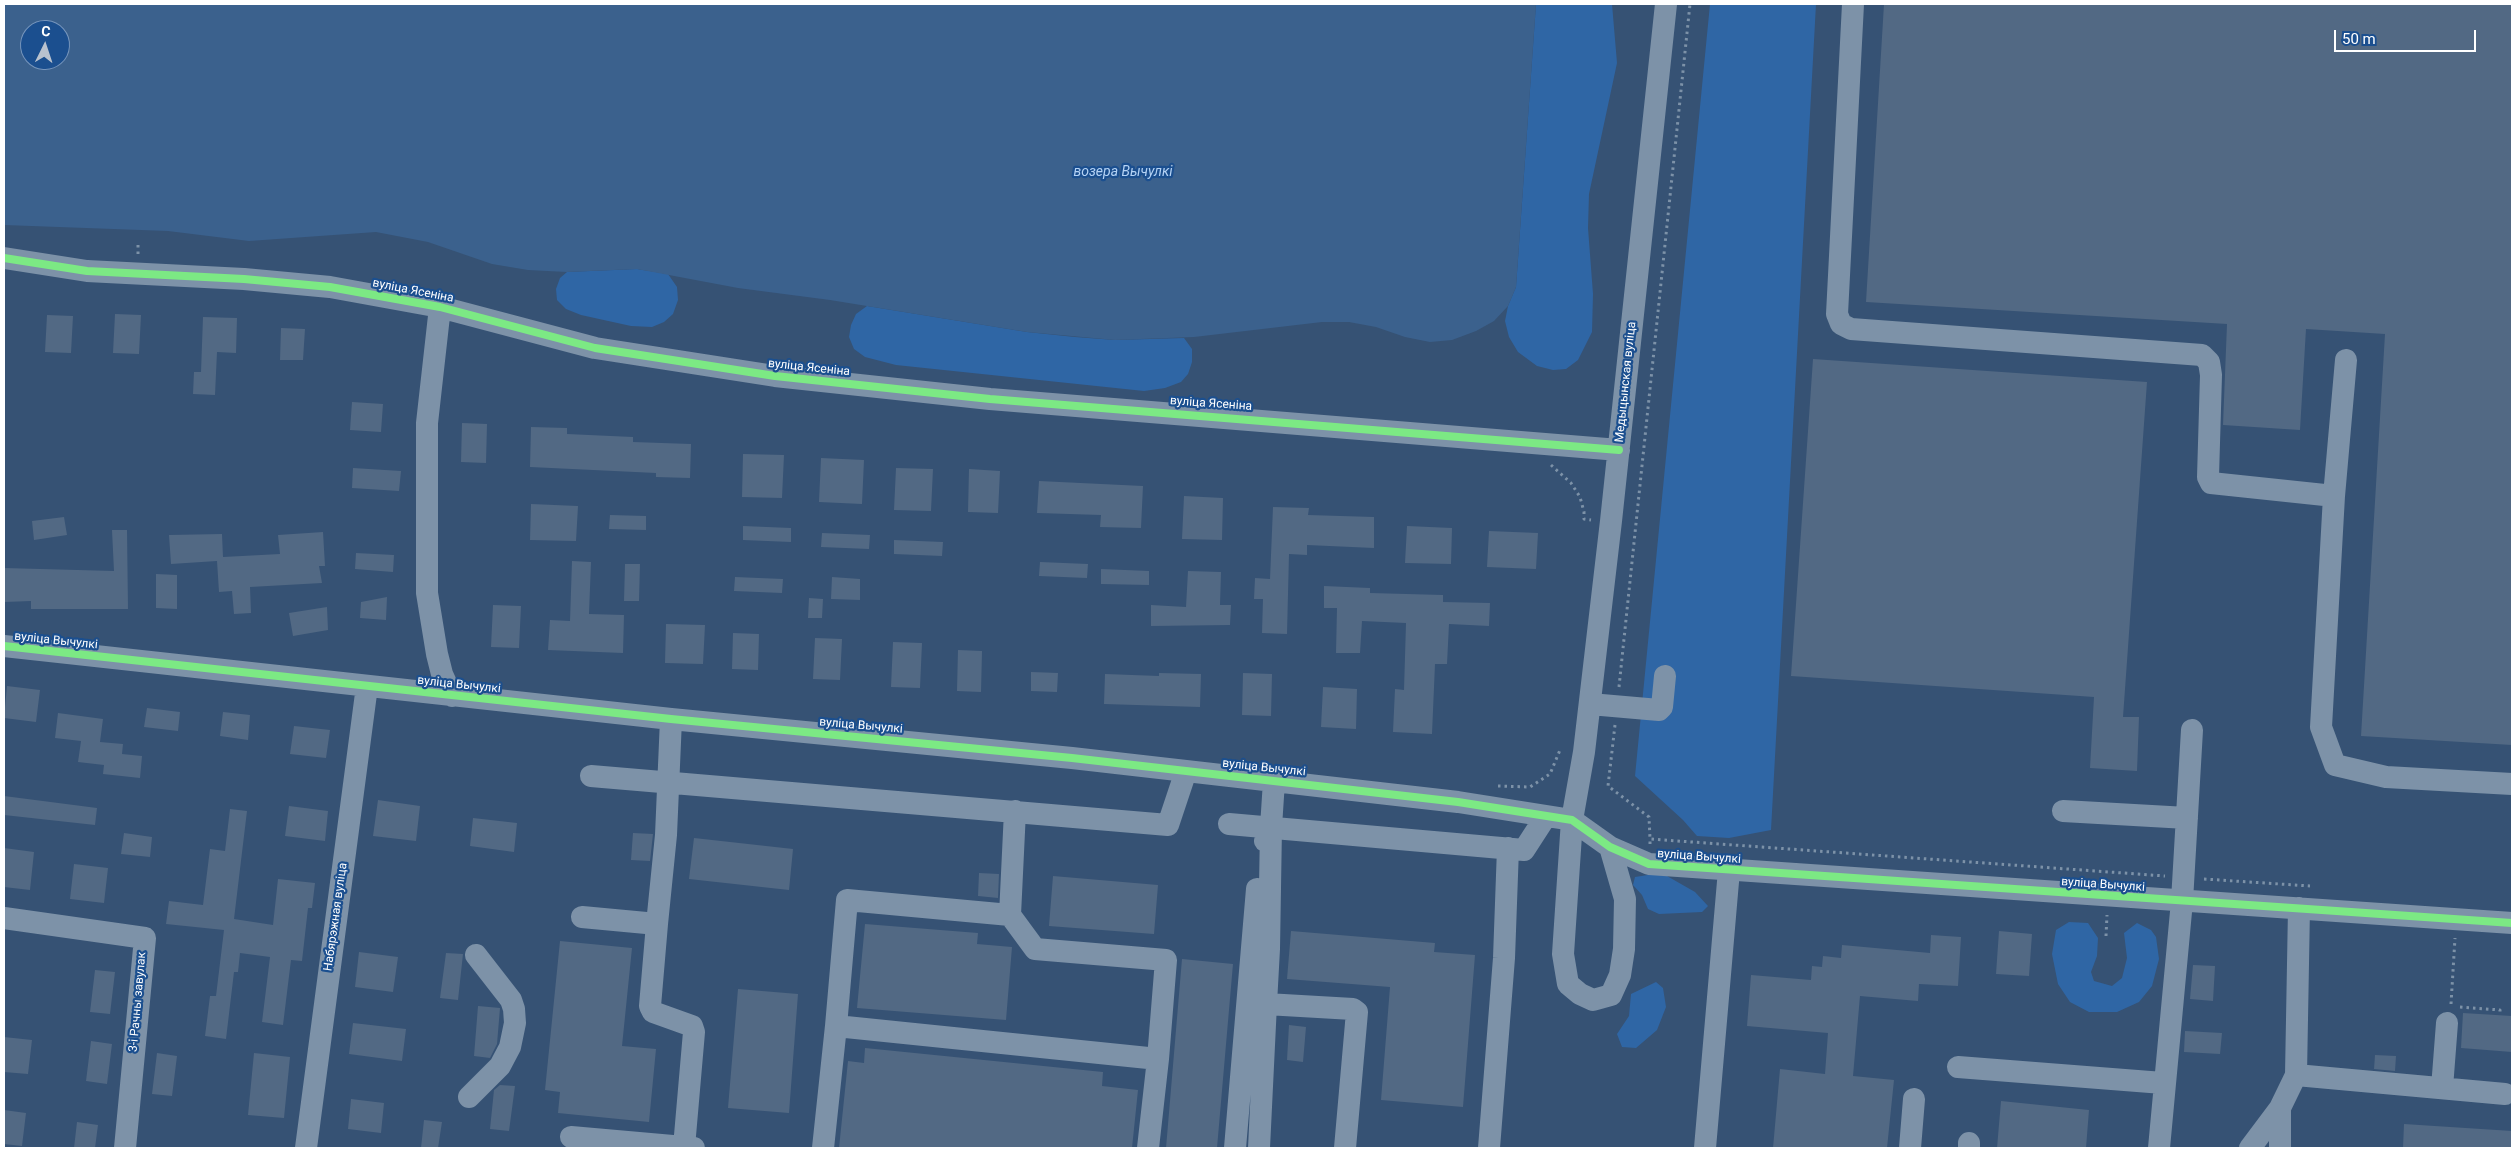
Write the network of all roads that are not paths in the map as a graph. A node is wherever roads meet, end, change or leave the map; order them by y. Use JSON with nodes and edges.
{"nodes":[{"id":1,"x":1666,"y":4,"type":"edge"},
{"id":2,"x":1853,"y":4,"type":"edge"},
{"id":3,"x":4,"y":258,"type":"edge"},
{"id":4,"x":440,"y":306,"type":"junction"},
{"id":5,"x":2346,"y":360,"type":"dead end"},
{"id":6,"x":1619,"y":450,"type":"junction"},
{"id":7,"x":2334,"y":496,"type":"junction"},
{"id":8,"x":4,"y":646,"type":"edge"},
{"id":9,"x":1665,"y":676,"type":"dead end"},
{"id":10,"x":367,"y":686,"type":"junction"},
{"id":11,"x":452,"y":696,"type":"junction"},
{"id":12,"x":1590,"y":704,"type":"junction"},
{"id":13,"x":671,"y":719,"type":"junction"},
{"id":14,"x":2192,"y":730,"type":"dead end"},
{"id":15,"x":1186,"y":771,"type":"junction"},
{"id":16,"x":591,"y":776,"type":"dead end"},
{"id":17,"x":1274,"y":781,"type":"junction"},
{"id":18,"x":667,"y":783,"type":"junction"},
{"id":19,"x":2512,"y":784,"type":"edge"},
{"id":20,"x":1015,"y":811,"type":"junction"},
{"id":21,"x":2063,"y":811,"type":"dead end"},
{"id":22,"x":1546,"y":816,"type":"junction"},
{"id":23,"x":2187,"y":818,"type":"junction"},
{"id":24,"x":1572,"y":820,"type":"junction"},
{"id":25,"x":1229,"y":824,"type":"dead end"},
{"id":26,"x":1271,"y":827,"type":"junction"},
{"id":27,"x":1610,"y":847,"type":"junction"},
{"id":28,"x":1508,"y":848,"type":"junction"},
{"id":29,"x":1729,"y":870,"type":"junction"},
{"id":30,"x":2182,"y":901,"type":"junction"},
{"id":31,"x":2299,"y":908,"type":"junction"},
{"id":32,"x":1010,"y":915,"type":"junction"},
{"id":33,"x":582,"y":917,"type":"dead end"},
{"id":34,"x":4,"y":918,"type":"edge"},
{"id":35,"x":2512,"y":923,"type":"edge"},
{"id":36,"x":657,"y":924,"type":"junction"},
{"id":37,"x":476,"y":955,"type":"dead end"},
{"id":38,"x":1266,"y":1004,"type":"junction"},
{"id":39,"x":2448,"y":1023,"type":"dead end"},
{"id":40,"x":836,"y":1026,"type":"junction"},
{"id":41,"x":1158,"y":1059,"type":"junction"},
{"id":42,"x":1958,"y":1068,"type":"dead end"},
{"id":43,"x":2296,"y":1075,"type":"junction"},
{"id":44,"x":2164,"y":1083,"type":"junction"},
{"id":45,"x":2442,"y":1088,"type":"junction"},
{"id":46,"x":2505,"y":1094,"type":"dead end"},
{"id":47,"x":469,"y":1097,"type":"dead end"},
{"id":48,"x":1914,"y":1098,"type":"dead end"},
{"id":49,"x":2280,"y":1108,"type":"junction"},
{"id":50,"x":572,"y":1137,"type":"dead end"},
{"id":51,"x":124,"y":1148,"type":"edge"},
{"id":52,"x":306,"y":1148,"type":"edge"},
{"id":53,"x":689,"y":1148,"type":"edge"},
{"id":54,"x":823,"y":1148,"type":"edge"},
{"id":55,"x":1148,"y":1148,"type":"edge"},
{"id":56,"x":1235,"y":1148,"type":"edge"},
{"id":57,"x":1259,"y":1148,"type":"edge"},
{"id":58,"x":1346,"y":1148,"type":"edge"},
{"id":59,"x":1489,"y":1148,"type":"edge"},
{"id":60,"x":1705,"y":1148,"type":"edge"},
{"id":61,"x":1910,"y":1148,"type":"edge"},
{"id":62,"x":2159,"y":1148,"type":"edge"},
{"id":63,"x":2250,"y":1148,"type":"edge"},
{"id":64,"x":2280,"y":1148,"type":"edge"}],
"edges":[{"from":1,"to":6,"type":"street","name":"Медыцынская вуліца"},
{"from":2,"to":7,"type":"street"},
{"from":3,"to":4,"type":"street","name":"вуліца Ясеніна"},
{"from":4,"to":6,"type":"street","name":"вуліца Ясеніна"},
{"from":4,"to":11,"type":"street"},
{"from":5,"to":7,"type":"street"},
{"from":6,"to":12,"type":"street","name":"Медыцынская вуліца"},
{"from":7,"to":19,"type":"street"},
{"from":8,"to":10,"type":"street","name":"вуліца Вычулкі"},
{"from":9,"to":12,"type":"street"},
{"from":10,"to":11,"type":"street","name":"вуліца Вычулкі"},
{"from":10,"to":52,"type":"street","name":"Набярэжная вуліца"},
{"from":11,"to":13,"type":"street","name":"вуліца Вычулкі"},
{"from":12,"to":24,"type":"street","name":"Медыцынская вуліца"},
{"from":13,"to":15,"type":"street","name":"вуліца Вычулкі"},
{"from":13,"to":18,"type":"street"},
{"from":14,"to":23,"type":"street"},
{"from":15,"to":17,"type":"street","name":"вуліца Вычулкі"},
{"from":15,"to":20,"type":"street"},
{"from":16,"to":18,"type":"street"},
{"from":17,"to":22,"type":"street","name":"вуліца Вычулкі"},
{"from":17,"to":26,"type":"street"},
{"from":18,"to":20,"type":"street"},
{"from":18,"to":36,"type":"street"},
{"from":20,"to":32,"type":"street"},
{"from":21,"to":23,"type":"street"},
{"from":22,"to":24,"type":"street","name":"вуліца Вычулкі"},
{"from":22,"to":28,"type":"street"},
{"from":23,"to":30,"type":"street"},
{"from":24,"to":27,"type":"street","name":"вуліца Вычулкі"},
{"from":24,"to":27,"type":"street","name":"Медыцынская вуліца"},
{"from":25,"to":26,"type":"street"},
{"from":26,"to":28,"type":"street"},
{"from":26,"to":38,"type":"street"},
{"from":26,"to":56,"type":"street"},
{"from":27,"to":29,"type":"street","name":"вуліца Вычулкі"},
{"from":28,"to":59,"type":"street"},
{"from":29,"to":30,"type":"street","name":"вуліца Вычулкі"},
{"from":29,"to":60,"type":"street"},
{"from":30,"to":31,"type":"street","name":"вуліца Вычулкі"},
{"from":30,"to":44,"type":"street"},
{"from":31,"to":35,"type":"street","name":"вуліца Вычулкі"},
{"from":31,"to":43,"type":"street"},
{"from":32,"to":40,"type":"street"},
{"from":32,"to":41,"type":"street"},
{"from":33,"to":36,"type":"street"},
{"from":34,"to":51,"type":"street","name":"3-і Рачны завулак"},
{"from":36,"to":53,"type":"street"},
{"from":37,"to":47,"type":"street"},
{"from":38,"to":57,"type":"street"},
{"from":38,"to":58,"type":"street"},
{"from":39,"to":45,"type":"street"},
{"from":40,"to":41,"type":"street"},
{"from":40,"to":54,"type":"street"},
{"from":41,"to":55,"type":"street"},
{"from":42,"to":44,"type":"street"},
{"from":43,"to":45,"type":"street"},
{"from":43,"to":49,"type":"street"},
{"from":44,"to":62,"type":"street"},
{"from":45,"to":46,"type":"street"},
{"from":48,"to":61,"type":"street"},
{"from":49,"to":63,"type":"street"},
{"from":49,"to":64,"type":"street"},
{"from":50,"to":53,"type":"street"}]}
